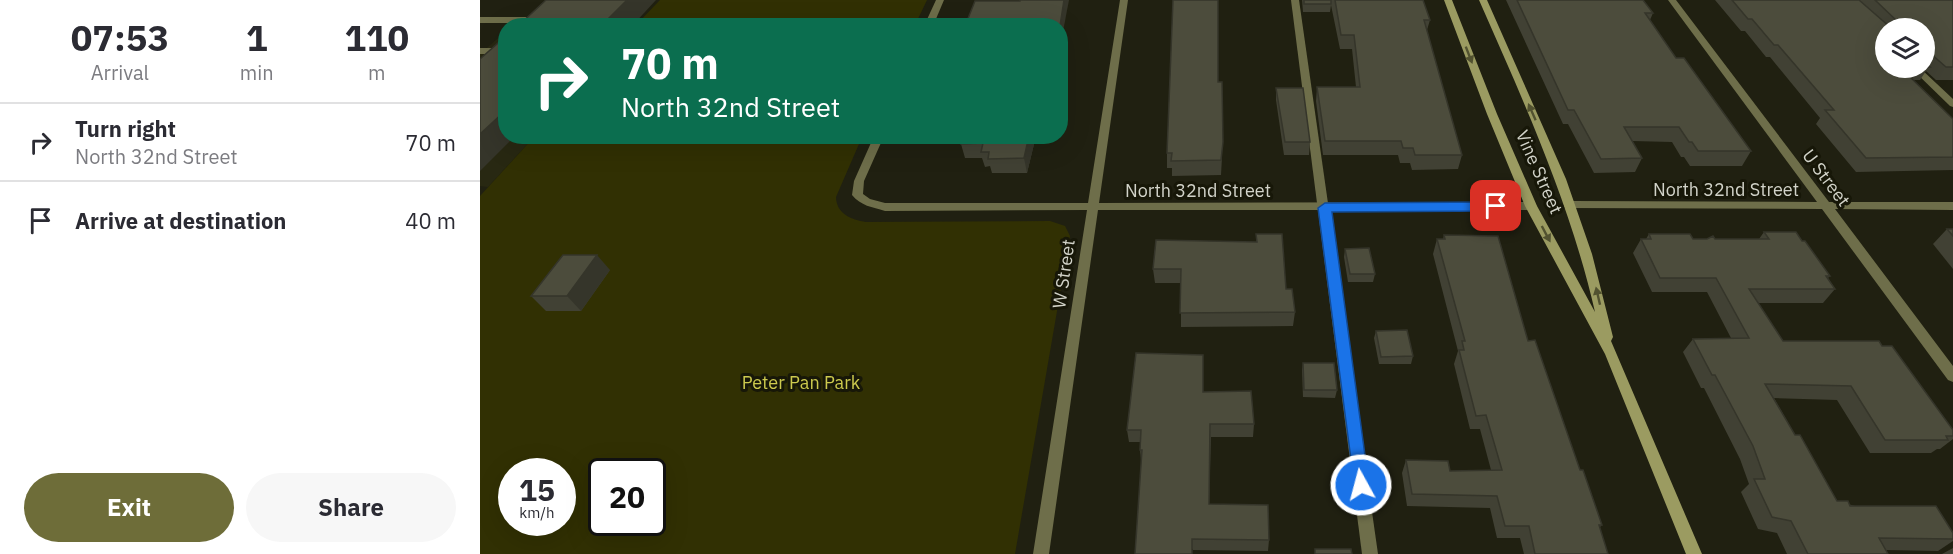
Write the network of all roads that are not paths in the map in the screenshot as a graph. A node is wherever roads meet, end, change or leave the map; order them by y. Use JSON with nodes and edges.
{"nodes":[{"id":1,"x":940,"y":0,"type":"edge"},
{"id":2,"x":1124,"y":0,"type":"edge"},
{"id":3,"x":1295,"y":0,"type":"edge"},
{"id":4,"x":1448,"y":0,"type":"edge"},
{"id":5,"x":1483,"y":0,"type":"edge"},
{"id":6,"x":1672,"y":0,"type":"edge"},
{"id":7,"x":932,"y":18,"type":"edge"},
{"id":8,"x":480,"y":20,"type":"edge"},
{"id":9,"x":498,"y":20,"type":"edge"},
{"id":10,"x":480,"y":51,"type":"edge"},
{"id":11,"x":496,"y":51,"type":"joint"},
{"id":12,"x":488,"y":59,"type":"edge"},
{"id":13,"x":1926,"y":78,"type":"edge"},
{"id":14,"x":1953,"y":104,"type":"edge"},
{"id":15,"x":875,"y":144,"type":"edge"},
{"id":16,"x":1531,"y":206,"type":"junction"},
{"id":17,"x":1570,"y":206,"type":"junction"},
{"id":18,"x":1953,"y":206,"type":"edge"},
{"id":19,"x":1827,"y":207,"type":"junction"},
{"id":20,"x":1092,"y":208,"type":"junction"},
{"id":21,"x":1325,"y":208,"type":"junction"},
{"id":22,"x":1611,"y":353,"type":"junction"},
{"id":23,"x":1953,"y":376,"type":"edge"},
{"id":24,"x":1041,"y":554,"type":"edge"},
{"id":25,"x":1370,"y":554,"type":"edge"},
{"id":26,"x":1694,"y":554,"type":"edge"}],
"edges":[{"from":1,"to":7,"type":"street"},
{"from":2,"to":20,"type":"street","name":"W Street"},
{"from":3,"to":21,"type":"street"},
{"from":4,"to":16,"type":"main road","name":"Vine Street","one_way":true},
{"from":17,"to":5,"type":"main road","name":"Vine Street","one_way":true},
{"from":6,"to":19,"type":"street","name":"U Street"},
{"from":8,"to":9,"type":"street"},
{"from":10,"to":11,"type":"street"},
{"from":11,"to":12,"type":"street"},
{"from":13,"to":14,"type":"street"},
{"from":15,"to":20,"type":"street","name":"North 32nd Street"},
{"from":16,"to":21,"type":"street","name":"North 32nd Street"},
{"from":16,"to":22,"type":"main road","name":"Vine Street","one_way":true},
{"from":17,"to":19,"type":"street","name":"North 32nd Street"},
{"from":22,"to":17,"type":"main road","name":"Vine Street","one_way":true},
{"from":18,"to":19,"type":"street","name":"North 32nd Street"},
{"from":19,"to":23,"type":"street","name":"U Street"},
{"from":20,"to":21,"type":"street","name":"North 32nd Street"},
{"from":20,"to":24,"type":"street","name":"W Street"},
{"from":21,"to":25,"type":"street"},
{"from":22,"to":26,"type":"main road","name":"Vine Street"}]}
